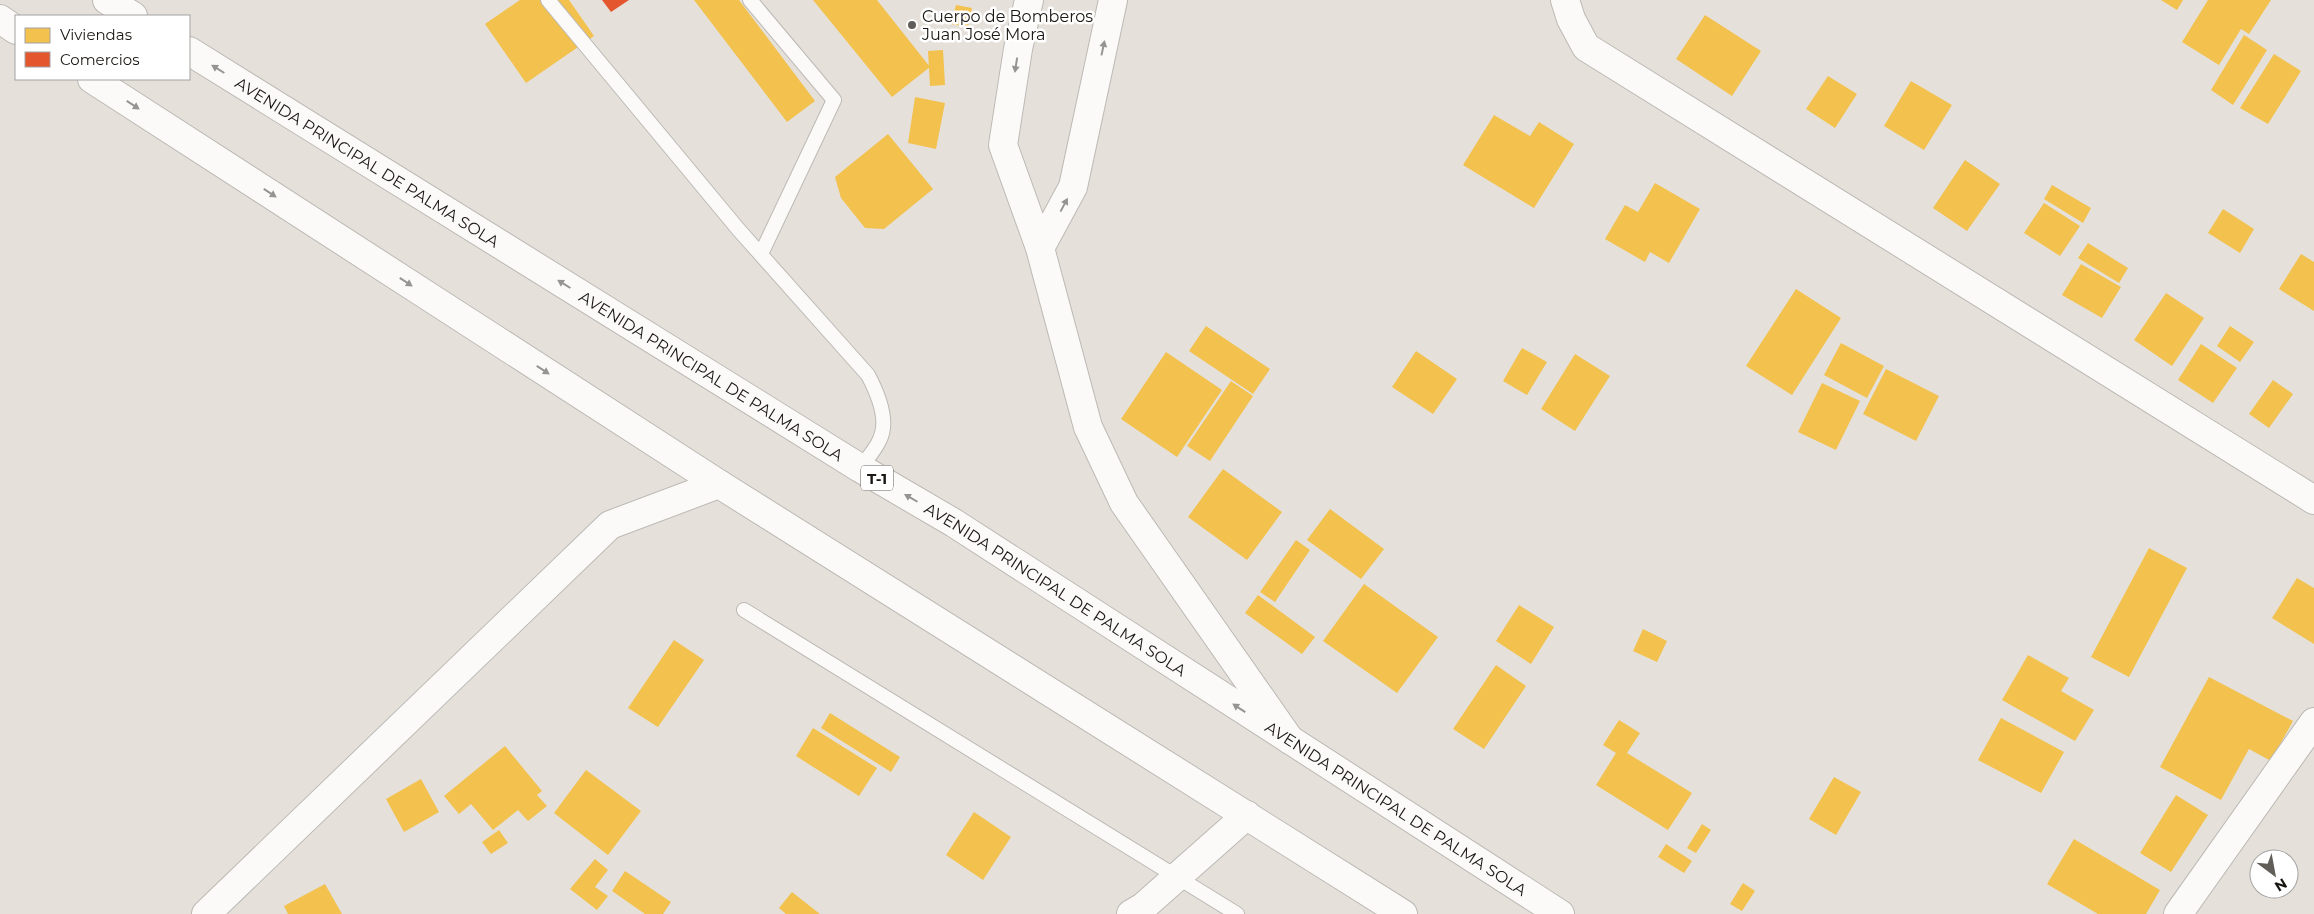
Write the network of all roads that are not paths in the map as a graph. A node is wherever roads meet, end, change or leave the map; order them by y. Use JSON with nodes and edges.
{"nodes":[{"id":1,"x":548,"y":0,"type":"edge"},
{"id":2,"x":750,"y":0,"type":"edge"},
{"id":3,"x":1029,"y":0,"type":"edge"},
{"id":4,"x":1113,"y":0,"type":"edge"},
{"id":5,"x":1565,"y":0,"type":"edge"},
{"id":6,"x":0,"y":19,"type":"edge"},
{"id":7,"x":15,"y":29,"type":"edge"},
{"id":8,"x":190,"y":52,"type":"edge"},
{"id":9,"x":94,"y":80,"type":"edge"},
{"id":10,"x":1040,"y":248,"type":"junction"},
{"id":11,"x":760,"y":254,"type":"junction"},
{"id":12,"x":860,"y":468,"type":"junction"},
{"id":13,"x":720,"y":484,"type":"junction"},
{"id":14,"x":2314,"y":500,"type":"edge"},
{"id":15,"x":744,"y":610,"type":"dead end"},
{"id":16,"x":2314,"y":722,"type":"edge"},
{"id":17,"x":1291,"y":741,"type":"junction"},
{"id":18,"x":1247,"y":816,"type":"junction"},
{"id":19,"x":1177,"y":877,"type":"junction"},
{"id":20,"x":206,"y":914,"type":"edge"},
{"id":21,"x":1131,"y":914,"type":"edge"},
{"id":22,"x":1236,"y":914,"type":"edge"},
{"id":23,"x":1403,"y":914,"type":"edge"},
{"id":24,"x":1560,"y":914,"type":"edge"},
{"id":25,"x":2178,"y":914,"type":"edge"}],
"edges":[{"from":1,"to":11,"type":"lane"},
{"from":2,"to":11,"type":"lane"},
{"from":3,"to":10,"type":"main road","one_way":true},
{"from":10,"to":4,"type":"main road","one_way":true},
{"from":5,"to":14,"type":"main road"},
{"from":6,"to":7,"type":"main road"},
{"from":12,"to":8,"type":"main road","name":"AVENIDA PRINCIPAL DE PALMA SOLA","number":"T-1","one_way":true},
{"from":9,"to":13,"type":"main road","one_way":true},
{"from":10,"to":17,"type":"main road"},
{"from":11,"to":12,"type":"lane"},
{"from":17,"to":12,"type":"main road","name":"AVENIDA PRINCIPAL DE PALMA SOLA","number":"T-1","one_way":true},
{"from":13,"to":18,"type":"main road"},
{"from":13,"to":20,"type":"main road"},
{"from":15,"to":19,"type":"lane"},
{"from":16,"to":25,"type":"main road"},
{"from":17,"to":24,"type":"main road","name":"AVENIDA PRINCIPAL DE PALMA SOLA","number":"T-1"},
{"from":18,"to":19,"type":"main road"},
{"from":18,"to":23,"type":"main road"},
{"from":19,"to":21,"type":"main road"},
{"from":19,"to":22,"type":"lane"}]}
